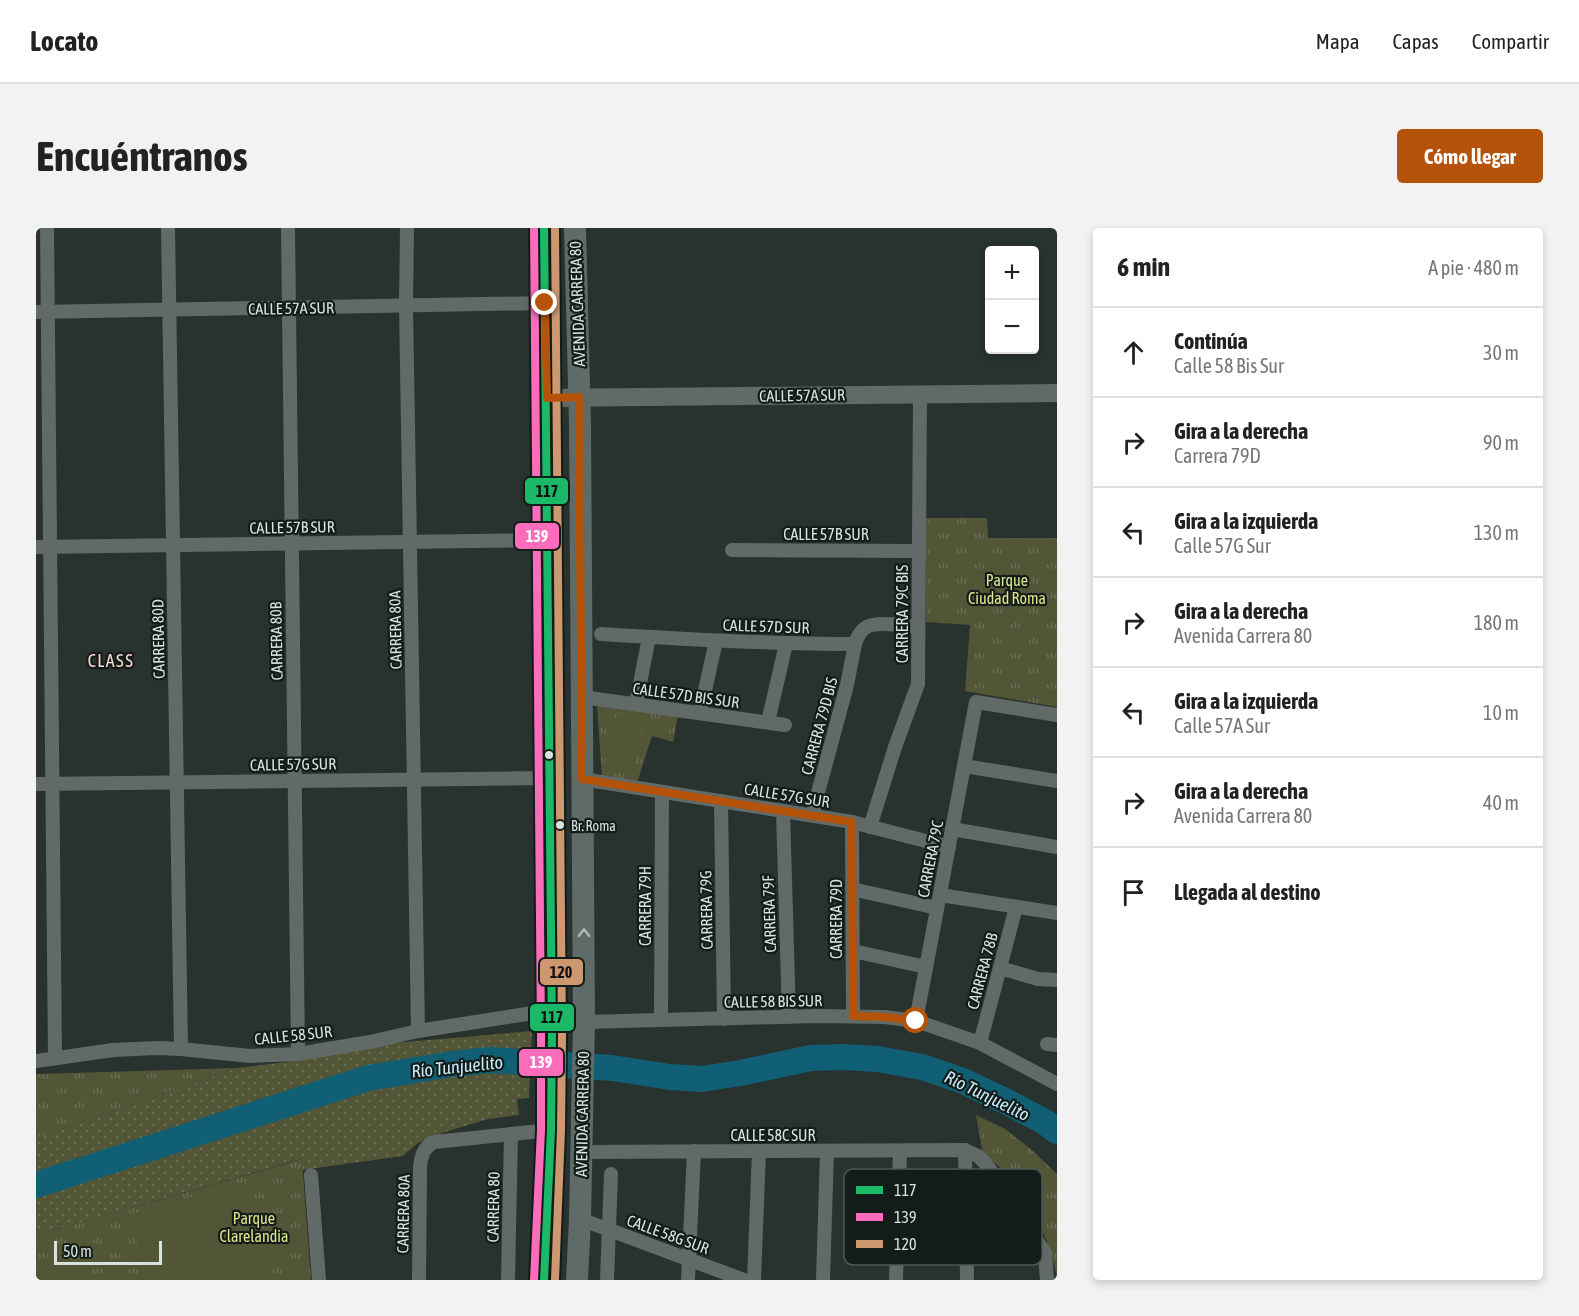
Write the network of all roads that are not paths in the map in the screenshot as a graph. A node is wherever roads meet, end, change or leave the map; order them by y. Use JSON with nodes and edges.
{"nodes":[{"id":1,"x":46,"y":228,"type":"edge"},
{"id":2,"x":168,"y":228,"type":"edge"},
{"id":3,"x":288,"y":228,"type":"edge"},
{"id":4,"x":407,"y":228,"type":"edge"},
{"id":5,"x":544,"y":228,"type":"edge"},
{"id":6,"x":575,"y":228,"type":"edge"},
{"id":7,"x":545,"y":303,"type":"junction"},
{"id":8,"x":406,"y":306,"type":"junction"},
{"id":9,"x":289,"y":308,"type":"junction"},
{"id":10,"x":170,"y":310,"type":"junction"},
{"id":11,"x":42,"y":312,"type":"edge"},
{"id":12,"x":1057,"y":393,"type":"edge"},
{"id":13,"x":920,"y":394,"type":"junction"},
{"id":14,"x":579,"y":397,"type":"junction"},
{"id":15,"x":547,"y":398,"type":"junction"},
{"id":16,"x":548,"y":540,"type":"junction"},
{"id":17,"x":410,"y":542,"type":"junction"},
{"id":18,"x":292,"y":543,"type":"junction"},
{"id":19,"x":173,"y":545,"type":"junction"},
{"id":20,"x":43,"y":547,"type":"edge"},
{"id":21,"x":732,"y":550,"type":"dead end"},
{"id":22,"x":919,"y":551,"type":"junction"},
{"id":23,"x":918,"y":627,"type":"junction"},
{"id":24,"x":601,"y":634,"type":"dead end"},
{"id":25,"x":649,"y":637,"type":"junction"},
{"id":26,"x":716,"y":641,"type":"junction"},
{"id":27,"x":786,"y":644,"type":"junction"},
{"id":28,"x":855,"y":644,"type":"junction"},
{"id":29,"x":582,"y":697,"type":"junction"},
{"id":30,"x":636,"y":704,"type":"junction"},
{"id":31,"x":700,"y":713,"type":"junction"},
{"id":32,"x":1057,"y":715,"type":"edge"},
{"id":33,"x":768,"y":722,"type":"junction"},
{"id":34,"x":785,"y":725,"type":"dead end"},
{"id":35,"x":964,"y":766,"type":"junction"},
{"id":36,"x":550,"y":778,"type":"junction"},
{"id":37,"x":414,"y":779,"type":"junction"},
{"id":38,"x":582,"y":779,"type":"junction"},
{"id":39,"x":294,"y":781,"type":"junction"},
{"id":40,"x":1057,"y":781,"type":"edge"},
{"id":41,"x":177,"y":782,"type":"junction"},
{"id":42,"x":52,"y":783,"type":"junction"},
{"id":43,"x":36,"y":784,"type":"edge"},
{"id":44,"x":663,"y":792,"type":"junction"},
{"id":45,"x":722,"y":801,"type":"junction"},
{"id":46,"x":783,"y":811,"type":"junction"},
{"id":47,"x":812,"y":815,"type":"junction"},
{"id":48,"x":852,"y":822,"type":"junction"},
{"id":49,"x":870,"y":827,"type":"junction"},
{"id":50,"x":952,"y":828,"type":"junction"},
{"id":51,"x":949,"y":847,"type":"junction"},
{"id":52,"x":1057,"y":848,"type":"edge"},
{"id":53,"x":852,"y":889,"type":"junction"},
{"id":54,"x":938,"y":902,"type":"junction"},
{"id":55,"x":1016,"y":907,"type":"junction"},
{"id":56,"x":1057,"y":913,"type":"edge"},
{"id":57,"x":853,"y":951,"type":"junction"},
{"id":58,"x":926,"y":967,"type":"junction"},
{"id":59,"x":1000,"y":968,"type":"junction"},
{"id":60,"x":1057,"y":980,"type":"edge"},
{"id":61,"x":552,"y":1010,"type":"junction"},
{"id":62,"x":853,"y":1016,"type":"junction"},
{"id":63,"x":789,"y":1017,"type":"junction"},
{"id":64,"x":724,"y":1018,"type":"junction"},
{"id":65,"x":661,"y":1020,"type":"junction"},
{"id":66,"x":916,"y":1021,"type":"junction"},
{"id":67,"x":584,"y":1028,"type":"junction"},
{"id":68,"x":418,"y":1031,"type":"junction"},
{"id":69,"x":980,"y":1043,"type":"junction"},
{"id":70,"x":181,"y":1049,"type":"junction"},
{"id":71,"x":298,"y":1054,"type":"junction"},
{"id":72,"x":55,"y":1058,"type":"junction"},
{"id":73,"x":36,"y":1061,"type":"edge"},
{"id":74,"x":1057,"y":1084,"type":"edge"},
{"id":75,"x":551,"y":1130,"type":"junction"},
{"id":76,"x":511,"y":1134,"type":"junction"},
{"id":77,"x":965,"y":1150,"type":"junction"},
{"id":78,"x":694,"y":1151,"type":"junction"},
{"id":79,"x":759,"y":1151,"type":"junction"},
{"id":80,"x":827,"y":1151,"type":"junction"},
{"id":81,"x":900,"y":1151,"type":"junction"},
{"id":82,"x":582,"y":1152,"type":"junction"},
{"id":83,"x":899,"y":1169,"type":"edge"},
{"id":84,"x":965,"y":1169,"type":"edge"},
{"id":85,"x":990,"y":1169,"type":"edge"},
{"id":86,"x":611,"y":1174,"type":"dead end"},
{"id":87,"x":311,"y":1175,"type":"dead end"},
{"id":88,"x":580,"y":1219,"type":"junction"},
{"id":89,"x":609,"y":1230,"type":"junction"},
{"id":90,"x":1042,"y":1248,"type":"edge"},
{"id":91,"x":689,"y":1260,"type":"junction"},
{"id":92,"x":896,"y":1265,"type":"edge"},
{"id":93,"x":967,"y":1265,"type":"edge"},
{"id":94,"x":319,"y":1280,"type":"edge"},
{"id":95,"x":419,"y":1280,"type":"edge"},
{"id":96,"x":508,"y":1280,"type":"edge"},
{"id":97,"x":544,"y":1280,"type":"edge"},
{"id":98,"x":577,"y":1280,"type":"edge"},
{"id":99,"x":607,"y":1280,"type":"edge"},
{"id":100,"x":688,"y":1280,"type":"edge"},
{"id":101,"x":744,"y":1280,"type":"edge"},
{"id":102,"x":754,"y":1280,"type":"edge"},
{"id":103,"x":823,"y":1280,"type":"edge"},
{"id":104,"x":896,"y":1280,"type":"edge"},
{"id":105,"x":967,"y":1280,"type":"edge"},
{"id":106,"x":1047,"y":1280,"type":"edge"}],
"edges":[{"from":1,"to":11,"type":"street"},
{"from":2,"to":10,"type":"street","name":"CARRERA 80D"},
{"from":3,"to":9,"type":"street","name":"CARRERA 80B"},
{"from":4,"to":8,"type":"street","name":"CARRERA 80A"},
{"from":5,"to":7,"type":"main road","name":"AVENIDA CARRERA 80"},
{"from":6,"to":14,"type":"main road","name":"AVENIDA CARRERA 80"},
{"from":7,"to":8,"type":"street","name":"CALLE 57A SUR"},
{"from":7,"to":15,"type":"main road","name":"AVENIDA CARRERA 80"},
{"from":8,"to":9,"type":"street","name":"CALLE 57A SUR"},
{"from":8,"to":17,"type":"street","name":"CARRERA 80A"},
{"from":9,"to":10,"type":"street","name":"CALLE 57A SUR"},
{"from":9,"to":18,"type":"street","name":"CARRERA 80B"},
{"from":10,"to":11,"type":"street","name":"CALLE 57A SUR"},
{"from":10,"to":19,"type":"street","name":"CARRERA 80D"},
{"from":11,"to":20,"type":"street"},
{"from":12,"to":13,"type":"street","name":"CALLE 57A SUR"},
{"from":13,"to":14,"type":"street","name":"CALLE 57A SUR"},
{"from":13,"to":22,"type":"street","name":"CARRERA 79C BIS"},
{"from":14,"to":15,"type":"street","name":"CALLE 57A SUR"},
{"from":14,"to":29,"type":"main road","name":"AVENIDA CARRERA 80"},
{"from":15,"to":16,"type":"main road","name":"AVENIDA CARRERA 80"},
{"from":16,"to":17,"type":"street","name":"CALLE 57B SUR"},
{"from":16,"to":36,"type":"main road","name":"AVENIDA CARRERA 80"},
{"from":17,"to":18,"type":"street","name":"CALLE 57B SUR"},
{"from":17,"to":37,"type":"street","name":"CARRERA 80A"},
{"from":18,"to":19,"type":"street","name":"CALLE 57B SUR"},
{"from":18,"to":39,"type":"street","name":"CARRERA 80B"},
{"from":19,"to":20,"type":"street","name":"CALLE 57B SUR"},
{"from":19,"to":41,"type":"street","name":"CARRERA 80D"},
{"from":20,"to":42,"type":"street"},
{"from":21,"to":22,"type":"street","name":"CALLE 57B SUR"},
{"from":22,"to":23,"type":"street","name":"CARRERA 79C BIS"},
{"from":23,"to":28,"type":"street"},
{"from":23,"to":49,"type":"street","name":"CARRERA 79C BIS"},
{"from":24,"to":25,"type":"street","name":"CALLE 57D SUR"},
{"from":25,"to":26,"type":"street","name":"CALLE 57D SUR"},
{"from":25,"to":30,"type":"street"},
{"from":26,"to":27,"type":"street","name":"CALLE 57D SUR"},
{"from":26,"to":31,"type":"street"},
{"from":27,"to":28,"type":"street","name":"CALLE 57D SUR"},
{"from":27,"to":33,"type":"street"},
{"from":28,"to":47,"type":"street","name":"CARRERA 79D BIS"},
{"from":29,"to":30,"type":"street","name":"CALLE 57D BIS SUR"},
{"from":29,"to":38,"type":"main road","name":"AVENIDA CARRERA 80"},
{"from":30,"to":31,"type":"street","name":"CALLE 57D BIS SUR"},
{"from":31,"to":33,"type":"street","name":"CALLE 57D BIS SUR"},
{"from":32,"to":35,"type":"street","name":"CARRERA 79C"},
{"from":33,"to":34,"type":"street","name":"CALLE 57D BIS SUR"},
{"from":35,"to":40,"type":"street"},
{"from":35,"to":50,"type":"street","name":"CARRERA 79C"},
{"from":36,"to":37,"type":"street","name":"CALLE 57G SUR"},
{"from":36,"to":61,"type":"main road","name":"AVENIDA CARRERA 80"},
{"from":37,"to":39,"type":"street","name":"CALLE 57G SUR"},
{"from":37,"to":68,"type":"street","name":"CARRERA 80A"},
{"from":38,"to":44,"type":"street","name":"CALLE 57G SUR"},
{"from":67,"to":38,"type":"main road","name":"AVENIDA CARRERA 80","one_way":true},
{"from":39,"to":41,"type":"street","name":"CALLE 57G SUR"},
{"from":39,"to":71,"type":"street","name":"CARRERA 80B"},
{"from":41,"to":42,"type":"street","name":"CALLE 57G SUR"},
{"from":41,"to":70,"type":"street","name":"CARRERA 80D"},
{"from":42,"to":43,"type":"street","name":"CALLE 57G SUR"},
{"from":42,"to":72,"type":"street"},
{"from":44,"to":45,"type":"street","name":"CALLE 57G SUR"},
{"from":44,"to":65,"type":"street","name":"CARRERA 79H"},
{"from":45,"to":46,"type":"street","name":"CALLE 57G SUR"},
{"from":45,"to":64,"type":"street","name":"CARRERA 79G"},
{"from":46,"to":47,"type":"street","name":"CALLE 57G SUR"},
{"from":46,"to":63,"type":"street","name":"CARRERA 79F"},
{"from":47,"to":48,"type":"street","name":"CALLE 57G SUR"},
{"from":48,"to":49,"type":"street","name":"CALLE 57G SUR"},
{"from":48,"to":53,"type":"street","name":"CARRERA 79D"},
{"from":49,"to":51,"type":"street","name":"CALLE 57G SUR"},
{"from":50,"to":51,"type":"street","name":"CARRERA 79C"},
{"from":50,"to":52,"type":"street"},
{"from":51,"to":54,"type":"street","name":"CARRERA 79C"},
{"from":53,"to":54,"type":"street"},
{"from":53,"to":57,"type":"street","name":"CARRERA 79D"},
{"from":54,"to":55,"type":"street"},
{"from":54,"to":58,"type":"street","name":"CARRERA 79C"},
{"from":55,"to":56,"type":"street"},
{"from":55,"to":59,"type":"street","name":"CARRERA 78B"},
{"from":57,"to":58,"type":"street"},
{"from":57,"to":62,"type":"street","name":"CARRERA 79D"},
{"from":58,"to":66,"type":"street","name":"CARRERA 79C"},
{"from":59,"to":60,"type":"street"},
{"from":59,"to":69,"type":"street","name":"CARRERA 78B"},
{"from":61,"to":68,"type":"street","name":"CALLE 58 SUR"},
{"from":61,"to":75,"type":"main road","name":"AVENIDA CARRERA 80"},
{"from":62,"to":63,"type":"street","name":"CALLE 58 BIS SUR"},
{"from":62,"to":66,"type":"street","name":"CALLE 58 BIS SUR"},
{"from":63,"to":64,"type":"street","name":"CALLE 58 BIS SUR"},
{"from":64,"to":65,"type":"street","name":"CALLE 58 BIS SUR"},
{"from":65,"to":67,"type":"street","name":"CALLE 58 BIS SUR"},
{"from":66,"to":69,"type":"street","name":"CALLE 58 BIS SUR"},
{"from":67,"to":82,"type":"main road","name":"AVENIDA CARRERA 80"},
{"from":68,"to":71,"type":"street","name":"CALLE 58 SUR"},
{"from":69,"to":74,"type":"street","name":"CALLE 58 BIS SUR"},
{"from":70,"to":71,"type":"street","name":"CALLE 58 SUR"},
{"from":70,"to":72,"type":"street","name":"CALLE 58 SUR"},
{"from":72,"to":73,"type":"street","name":"CALLE 58 SUR"},
{"from":75,"to":76,"type":"street"},
{"from":75,"to":97,"type":"main road","name":"AVENIDA CARRERA 80"},
{"from":76,"to":95,"type":"street","name":"CARRERA 80A"},
{"from":76,"to":96,"type":"street","name":"CARRERA 80"},
{"from":77,"to":81,"type":"street","name":"CALLE 58C SUR"},
{"from":77,"to":84,"type":"street"},
{"from":77,"to":85,"type":"street"},
{"from":78,"to":79,"type":"street","name":"CALLE 58C SUR"},
{"from":78,"to":82,"type":"street","name":"CALLE 58C SUR"},
{"from":78,"to":91,"type":"street"},
{"from":79,"to":80,"type":"street","name":"CALLE 58C SUR"},
{"from":79,"to":102,"type":"street"},
{"from":80,"to":81,"type":"street","name":"CALLE 58C SUR"},
{"from":80,"to":103,"type":"street"},
{"from":81,"to":83,"type":"street"},
{"from":82,"to":88,"type":"main road","name":"AVENIDA CARRERA 80"},
{"from":86,"to":89,"type":"street"},
{"from":87,"to":94,"type":"street"},
{"from":88,"to":89,"type":"street","name":"CALLE 58G SUR"},
{"from":88,"to":98,"type":"main road","name":"AVENIDA CARRERA 80"},
{"from":89,"to":91,"type":"street","name":"CALLE 58G SUR"},
{"from":89,"to":99,"type":"street"},
{"from":90,"to":106,"type":"street"},
{"from":91,"to":100,"type":"street"},
{"from":91,"to":101,"type":"street","name":"CALLE 58G SUR"},
{"from":92,"to":104,"type":"street"},
{"from":93,"to":105,"type":"street"}]}
